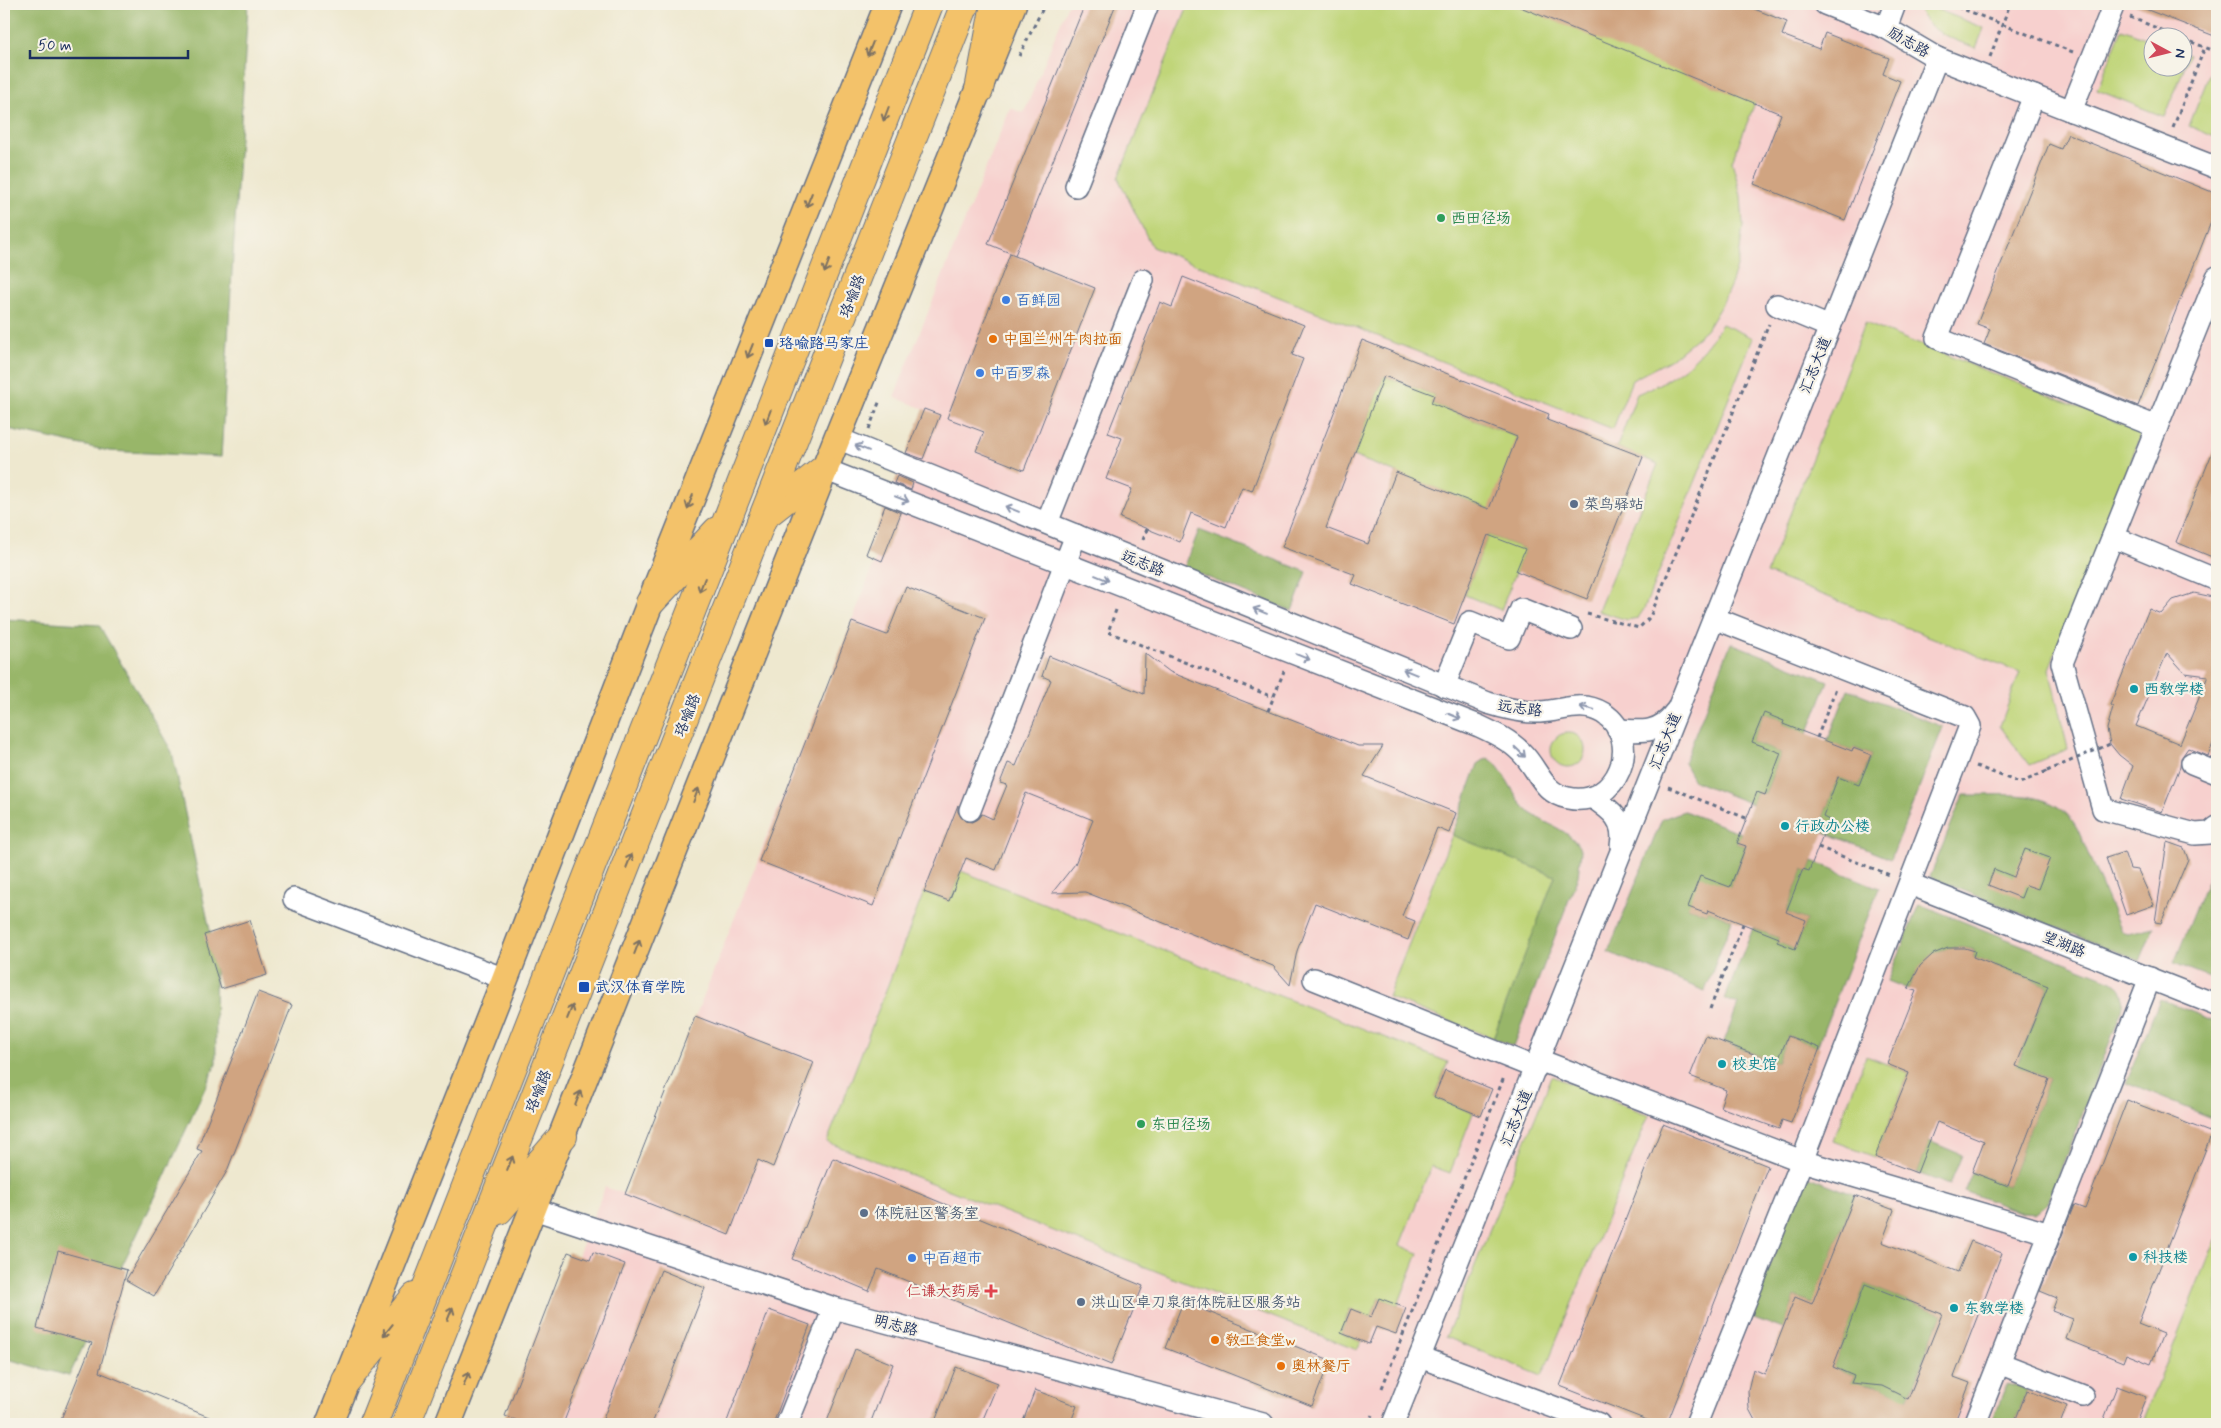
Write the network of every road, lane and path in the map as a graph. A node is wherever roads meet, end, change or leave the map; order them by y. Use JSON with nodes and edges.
{"nodes":[{"id":1,"x":888,"y":4,"type":"edge"},
{"id":2,"x":929,"y":4,"type":"edge"},
{"id":3,"x":965,"y":4,"type":"edge"},
{"id":4,"x":995,"y":4,"type":"edge"},
{"id":5,"x":1013,"y":4,"type":"edge"},
{"id":6,"x":1148,"y":4,"type":"edge"},
{"id":7,"x":1825,"y":4,"type":"edge"},
{"id":8,"x":1895,"y":4,"type":"edge"},
{"id":9,"x":1950,"y":4,"type":"edge"},
{"id":10,"x":2010,"y":4,"type":"edge"},
{"id":11,"x":2113,"y":7,"type":"edge"},
{"id":12,"x":2002,"y":25,"type":"junction"},
{"id":13,"x":1886,"y":28,"type":"junction"},
{"id":14,"x":2160,"y":28,"type":"edge"},
{"id":15,"x":2194,"y":43,"type":"edge"},
{"id":16,"x":2205,"y":47,"type":"junction"},
{"id":17,"x":2217,"y":52,"type":"edge"},
{"id":18,"x":1937,"y":58,"type":"junction"},
{"id":19,"x":2092,"y":60,"type":"junction"},
{"id":20,"x":1982,"y":76,"type":"junction"},
{"id":21,"x":979,"y":90,"type":"junction"},
{"id":22,"x":2034,"y":96,"type":"junction"},
{"id":23,"x":2071,"y":111,"type":"junction"},
{"id":24,"x":2166,"y":148,"type":"junction"},
{"id":25,"x":2217,"y":168,"type":"edge"},
{"id":26,"x":1076,"y":186,"type":"dead end"},
{"id":27,"x":2217,"y":277,"type":"edge"},
{"id":28,"x":1143,"y":280,"type":"dead end"},
{"id":29,"x":1776,"y":305,"type":"joint"},
{"id":30,"x":1830,"y":327,"type":"junction"},
{"id":31,"x":2157,"y":427,"type":"junction"},
{"id":32,"x":837,"y":438,"type":"junction"},
{"id":33,"x":824,"y":469,"type":"junction"},
{"id":34,"x":766,"y":514,"type":"junction"},
{"id":35,"x":728,"y":519,"type":"junction"},
{"id":36,"x":1047,"y":523,"type":"junction"},
{"id":37,"x":1147,"y":529,"type":"dead end"},
{"id":38,"x":1076,"y":536,"type":"junction"},
{"id":39,"x":2112,"y":537,"type":"junction"},
{"id":40,"x":1141,"y":545,"type":"dead end"},
{"id":41,"x":1066,"y":563,"type":"junction"},
{"id":42,"x":2217,"y":580,"type":"edge"},
{"id":43,"x":650,"y":603,"type":"junction"},
{"id":44,"x":1116,"y":610,"type":"dead end"},
{"id":45,"x":1714,"y":618,"type":"junction"},
{"id":46,"x":1572,"y":629,"type":"joint"},
{"id":47,"x":1291,"y":652,"type":"junction"},
{"id":48,"x":1844,"y":669,"type":"junction"},
{"id":49,"x":1444,"y":686,"type":"junction"},
{"id":50,"x":1274,"y":697,"type":"junction"},
{"id":51,"x":1680,"y":705,"type":"junction"},
{"id":52,"x":1268,"y":711,"type":"dead end"},
{"id":53,"x":1618,"y":730,"type":"junction"},
{"id":54,"x":1817,"y":738,"type":"dead end"},
{"id":55,"x":2110,"y":744,"type":"dead end"},
{"id":56,"x":1958,"y":759,"type":"junction"},
{"id":57,"x":2192,"y":763,"type":"dead end"},
{"id":58,"x":2217,"y":773,"type":"edge"},
{"id":59,"x":1650,"y":780,"type":"junction"},
{"id":60,"x":1592,"y":797,"type":"junction"},
{"id":61,"x":970,"y":810,"type":"dead end"},
{"id":62,"x":1746,"y":818,"type":"dead end"},
{"id":63,"x":2217,"y":827,"type":"edge"},
{"id":64,"x":1818,"y":847,"type":"dead end"},
{"id":65,"x":1620,"y":856,"type":"junction"},
{"id":66,"x":1910,"y":884,"type":"junction"},
{"id":67,"x":294,"y":899,"type":"dead end"},
{"id":68,"x":1743,"y":924,"type":"dead end"},
{"id":69,"x":2150,"y":978,"type":"junction"},
{"id":70,"x":505,"y":979,"type":"junction"},
{"id":71,"x":1314,"y":979,"type":"dead end"},
{"id":72,"x":2217,"y":1005,"type":"edge"},
{"id":73,"x":1710,"y":1009,"type":"dead end"},
{"id":74,"x":1511,"y":1058,"type":"junction"},
{"id":75,"x":1537,"y":1064,"type":"junction"},
{"id":76,"x":563,"y":1136,"type":"junction"},
{"id":77,"x":1802,"y":1161,"type":"junction"},
{"id":78,"x":534,"y":1209,"type":"junction"},
{"id":79,"x":485,"y":1226,"type":"junction"},
{"id":80,"x":2050,"y":1234,"type":"junction"},
{"id":81,"x":430,"y":1279,"type":"junction"},
{"id":82,"x":834,"y":1308,"type":"junction"},
{"id":83,"x":1420,"y":1357,"type":"junction"},
{"id":84,"x":1999,"y":1363,"type":"junction"},
{"id":85,"x":346,"y":1381,"type":"junction"},
{"id":86,"x":2083,"y":1396,"type":"dead end"},
{"id":87,"x":1379,"y":1397,"type":"dead end"},
{"id":88,"x":1375,"y":1406,"type":"dead end"},
{"id":89,"x":329,"y":1424,"type":"edge"},
{"id":90,"x":373,"y":1424,"type":"edge"},
{"id":91,"x":406,"y":1424,"type":"edge"},
{"id":92,"x":448,"y":1424,"type":"edge"},
{"id":93,"x":787,"y":1424,"type":"edge"},
{"id":94,"x":1263,"y":1424,"type":"edge"},
{"id":95,"x":1368,"y":1424,"type":"edge"},
{"id":96,"x":1393,"y":1424,"type":"edge"},
{"id":97,"x":1599,"y":1424,"type":"edge"},
{"id":98,"x":1696,"y":1424,"type":"edge"},
{"id":99,"x":1975,"y":1424,"type":"edge"}],
"edges":[{"from":1,"to":43,"type":"main road","one_way":true},
{"from":2,"to":35,"type":"highway","one_way":true},
{"from":3,"to":34,"type":"highway","name":"珞喻路"},
{"from":4,"to":21,"type":"highway"},
{"from":5,"to":21,"type":"main road"},
{"from":6,"to":26,"type":"street"},
{"from":7,"to":13,"type":"street","name":"励志路"},
{"from":8,"to":13,"type":"street"},
{"from":9,"to":12,"type":"path"},
{"from":10,"to":12,"type":"path"},
{"from":11,"to":14,"type":"path"},
{"from":11,"to":19,"type":"street"},
{"from":12,"to":19,"type":"path"},
{"from":12,"to":20,"type":"path"},
{"from":13,"to":18,"type":"street","name":"励志路"},
{"from":15,"to":16,"type":"path"},
{"from":16,"to":17,"type":"path"},
{"from":16,"to":24,"type":"path"},
{"from":18,"to":20,"type":"street","name":"励志路"},
{"from":18,"to":30,"type":"street","name":"汇志大道"},
{"from":19,"to":23,"type":"street"},
{"from":20,"to":22,"type":"street","name":"励志路"},
{"from":21,"to":32,"type":"main road"},
{"from":22,"to":23,"type":"street","name":"励志路"},
{"from":22,"to":31,"type":"street"},
{"from":23,"to":24,"type":"street","name":"励志路"},
{"from":24,"to":25,"type":"street","name":"励志路"},
{"from":27,"to":31,"type":"street"},
{"from":28,"to":36,"type":"street"},
{"from":29,"to":30,"type":"street"},
{"from":29,"to":46,"type":"path"},
{"from":30,"to":45,"type":"street","name":"汇志大道"},
{"from":31,"to":39,"type":"street"},
{"from":32,"to":33,"type":"main road"},
{"from":36,"to":32,"type":"street","name":"远志路","one_way":true},
{"from":33,"to":34,"type":"highway"},
{"from":33,"to":41,"type":"street","name":"远志路","one_way":true},
{"from":76,"to":33,"type":"main road","one_way":true},
{"from":79,"to":34,"type":"highway","name":"珞喻路","one_way":true},
{"from":35,"to":43,"type":"highway"},
{"from":35,"to":81,"type":"highway","one_way":true},
{"from":36,"to":38,"type":"street","name":"远志路"},
{"from":37,"to":40,"type":"path"},
{"from":38,"to":41,"type":"street"},
{"from":49,"to":38,"type":"street","name":"远志路","one_way":true},
{"from":39,"to":42,"type":"street"},
{"from":39,"to":63,"type":"street"},
{"from":41,"to":47,"type":"street","name":"远志路","one_way":true},
{"from":41,"to":61,"type":"street"},
{"from":43,"to":70,"type":"main road"},
{"from":44,"to":50,"type":"path"},
{"from":45,"to":48,"type":"street"},
{"from":45,"to":51,"type":"street","name":"汇志大道"},
{"from":46,"to":49,"type":"street"},
{"from":47,"to":50,"type":"path"},
{"from":47,"to":60,"type":"street","name":"远志路","one_way":true},
{"from":48,"to":54,"type":"path"},
{"from":48,"to":56,"type":"street"},
{"from":53,"to":49,"type":"street","name":"远志路","one_way":true},
{"from":50,"to":52,"type":"path"},
{"from":51,"to":53,"type":"street"},
{"from":51,"to":59,"type":"street","name":"汇志大道"},
{"from":53,"to":60,"type":"street"},
{"from":55,"to":56,"type":"path","bridge":true},
{"from":56,"to":66,"type":"street"},
{"from":57,"to":58,"type":"street"},
{"from":59,"to":62,"type":"path"},
{"from":59,"to":65,"type":"street","name":"汇志大道"},
{"from":60,"to":65,"type":"street"},
{"from":64,"to":66,"type":"path"},
{"from":65,"to":75,"type":"street","name":"汇志大道"},
{"from":66,"to":69,"type":"street","name":"望湖路"},
{"from":66,"to":77,"type":"street"},
{"from":67,"to":70,"type":"street"},
{"from":68,"to":73,"type":"path"},
{"from":69,"to":72,"type":"street","name":"望湖路"},
{"from":69,"to":80,"type":"street"},
{"from":70,"to":85,"type":"main road"},
{"from":71,"to":74,"type":"street"},
{"from":74,"to":75,"type":"street"},
{"from":74,"to":87,"type":"path"},
{"from":75,"to":77,"type":"street"},
{"from":75,"to":83,"type":"street","name":"汇志大道"},
{"from":76,"to":78,"type":"main road"},
{"from":76,"to":79,"type":"highway"},
{"from":77,"to":80,"type":"street"},
{"from":77,"to":98,"type":"street"},
{"from":78,"to":82,"type":"street","name":"明志路"},
{"from":92,"to":78,"type":"main road","one_way":true},
{"from":91,"to":79,"type":"highway","name":"珞喻路","one_way":true},
{"from":80,"to":84,"type":"street"},
{"from":81,"to":85,"type":"highway","one_way":true},
{"from":81,"to":90,"type":"highway"},
{"from":82,"to":93,"type":"street"},
{"from":82,"to":94,"type":"street","name":"明志路"},
{"from":83,"to":96,"type":"street","name":"汇志大道"},
{"from":83,"to":97,"type":"street"},
{"from":84,"to":86,"type":"street"},
{"from":84,"to":99,"type":"street"},
{"from":85,"to":89,"type":"main road"},
{"from":88,"to":95,"type":"path"}]}
